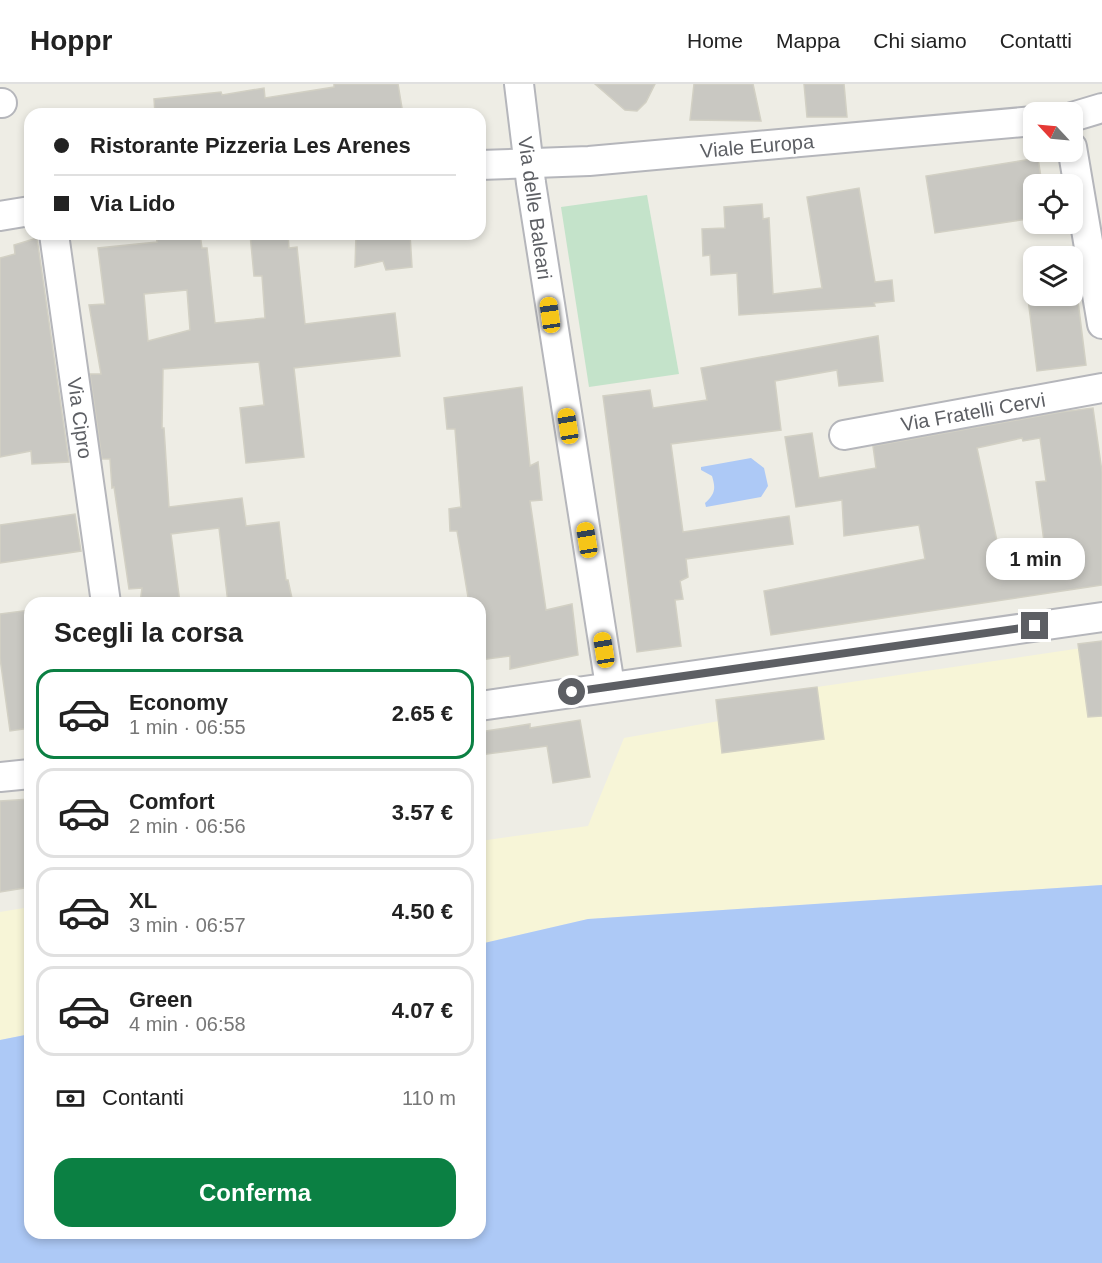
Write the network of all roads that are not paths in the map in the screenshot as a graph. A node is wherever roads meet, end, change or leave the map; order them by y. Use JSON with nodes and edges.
{"nodes":[{"id":1,"x":519,"y":84,"type":"edge"},
{"id":2,"x":1102,"y":108,"type":"edge"},
{"id":3,"x":1083,"y":114,"type":"edge"},
{"id":4,"x":1023,"y":122,"type":"edge"},
{"id":5,"x":1075,"y":162,"type":"edge"},
{"id":6,"x":528,"y":163,"type":"junction"},
{"id":7,"x":486,"y":165,"type":"edge"},
{"id":8,"x":24,"y":212,"type":"edge"},
{"id":9,"x":0,"y":216,"type":"edge"},
{"id":10,"x":55,"y":240,"type":"edge"},
{"id":11,"x":1102,"y":324,"type":"edge"},
{"id":12,"x":1102,"y":388,"type":"edge"},
{"id":13,"x":844,"y":435,"type":"dead end"},
{"id":14,"x":105,"y":597,"type":"edge"},
{"id":15,"x":1102,"y":616,"type":"edge"},
{"id":16,"x":610,"y":686,"type":"junction"},
{"id":17,"x":486,"y":705,"type":"edge"},
{"id":18,"x":24,"y":775,"type":"edge"},
{"id":19,"x":0,"y":777,"type":"edge"}],
"edges":[{"from":1,"to":6,"type":"street","name":"Via delle Baleari"},
{"from":2,"to":3,"type":"street"},
{"from":4,"to":6,"type":"street","name":"Viale Europa"},
{"from":5,"to":11,"type":"street"},
{"from":6,"to":7,"type":"street","name":"Viale Europa"},
{"from":6,"to":16,"type":"street","name":"Via delle Baleari"},
{"from":8,"to":9,"type":"street"},
{"from":10,"to":14,"type":"street","name":"Via Cipro"},
{"from":12,"to":13,"type":"street","name":"Via Fratelli Cervi"},
{"from":15,"to":16,"type":"street"},
{"from":16,"to":17,"type":"street"},
{"from":18,"to":19,"type":"street"}]}
